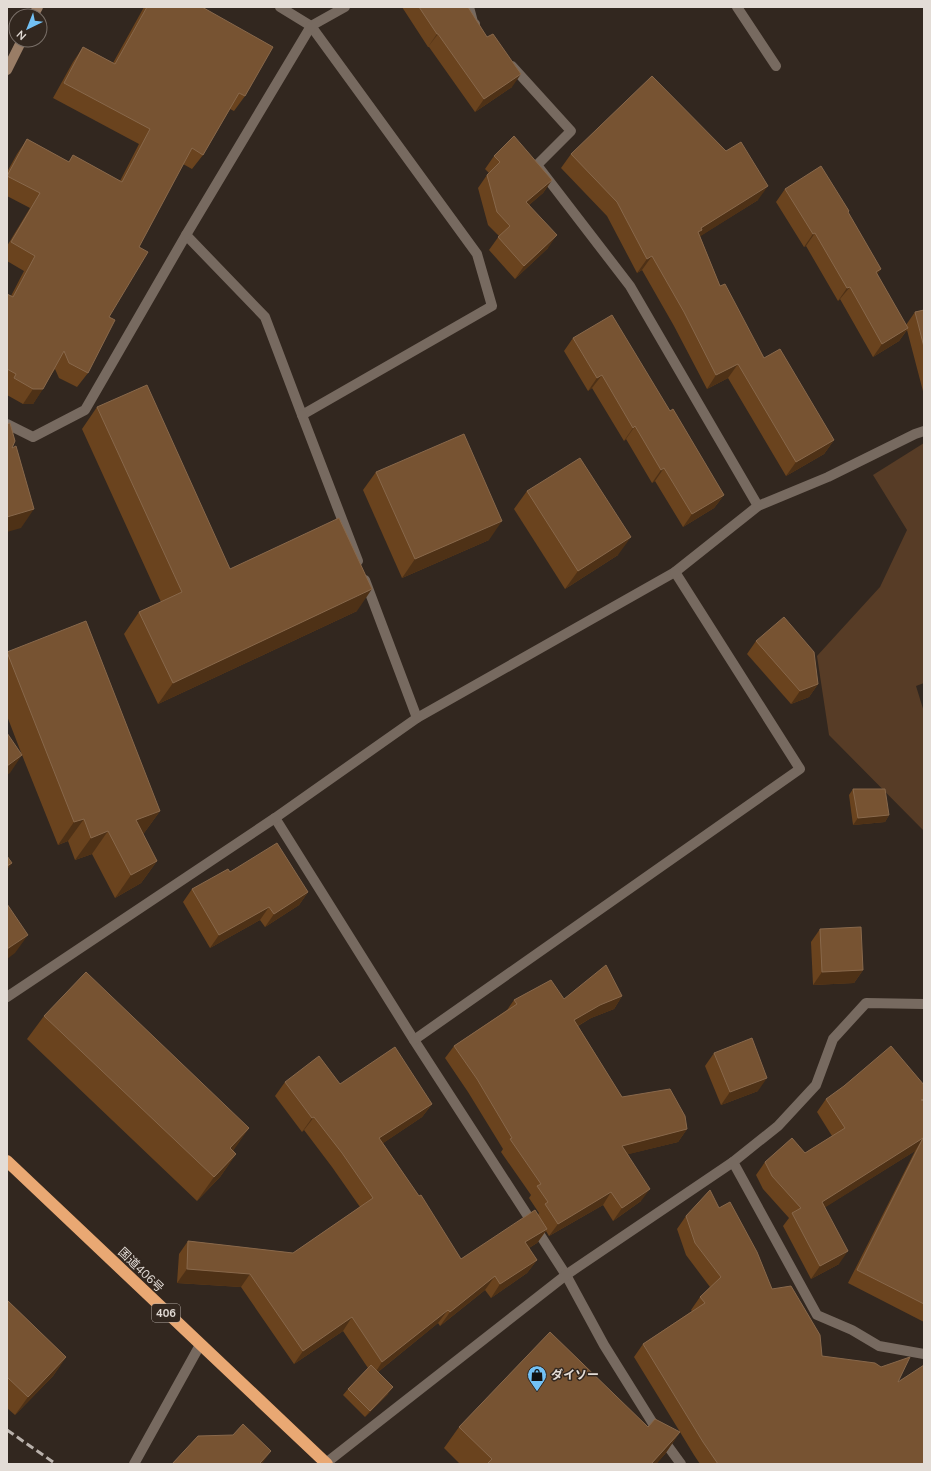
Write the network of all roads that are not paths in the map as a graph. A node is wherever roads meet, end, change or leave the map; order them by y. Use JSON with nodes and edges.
{"nodes":[{"id":1,"x":280,"y":7,"type":"edge"},
{"id":2,"x":345,"y":7,"type":"edge"},
{"id":3,"x":469,"y":7,"type":"edge"},
{"id":4,"x":737,"y":7,"type":"edge"},
{"id":5,"x":312,"y":26,"type":"junction"},
{"id":6,"x":483,"y":33,"type":"edge"},
{"id":7,"x":18,"y":48,"type":"edge"},
{"id":8,"x":504,"y":56,"type":"edge"},
{"id":9,"x":776,"y":66,"type":"dead end"},
{"id":10,"x":7,"y":70,"type":"edge"},
{"id":11,"x":186,"y":235,"type":"junction"},
{"id":12,"x":302,"y":415,"type":"junction"},
{"id":13,"x":7,"y":424,"type":"edge"},
{"id":14,"x":924,"y":431,"type":"edge"},
{"id":15,"x":758,"y":506,"type":"junction"},
{"id":16,"x":675,"y":572,"type":"junction"},
{"id":17,"x":417,"y":718,"type":"junction"},
{"id":18,"x":275,"y":818,"type":"junction"},
{"id":19,"x":7,"y":997,"type":"edge"},
{"id":20,"x":924,"y":1004,"type":"edge"},
{"id":21,"x":414,"y":1040,"type":"junction"},
{"id":22,"x":7,"y":1161,"type":"edge"},
{"id":23,"x":733,"y":1162,"type":"junction"},
{"id":24,"x":566,"y":1275,"type":"junction"},
{"id":25,"x":200,"y":1345,"type":"junction"},
{"id":26,"x":924,"y":1354,"type":"edge"},
{"id":27,"x":134,"y":1464,"type":"edge"},
{"id":28,"x":326,"y":1464,"type":"edge"},
{"id":29,"x":681,"y":1464,"type":"edge"}],
"edges":[{"from":1,"to":5,"type":"street"},
{"from":2,"to":5,"type":"street"},
{"from":3,"to":6,"type":"street"},
{"from":4,"to":9,"type":"street"},
{"from":5,"to":11,"type":"street"},
{"from":5,"to":12,"type":"street"},
{"from":7,"to":10,"type":"street"},
{"from":8,"to":15,"type":"street"},
{"from":11,"to":12,"type":"street"},
{"from":11,"to":13,"type":"street"},
{"from":12,"to":17,"type":"street"},
{"from":14,"to":15,"type":"street"},
{"from":15,"to":16,"type":"street"},
{"from":16,"to":17,"type":"street"},
{"from":16,"to":21,"type":"street"},
{"from":17,"to":18,"type":"street"},
{"from":18,"to":19,"type":"street"},
{"from":18,"to":21,"type":"street"},
{"from":20,"to":23,"type":"street"},
{"from":21,"to":24,"type":"street"},
{"from":22,"to":25,"type":"highway","name":"国道406号","number":"406"},
{"from":23,"to":24,"type":"street"},
{"from":23,"to":26,"type":"street"},
{"from":24,"to":28,"type":"street"},
{"from":24,"to":29,"type":"street"},
{"from":25,"to":27,"type":"street"},
{"from":25,"to":28,"type":"highway","name":"国道406号","number":"406"}]}
